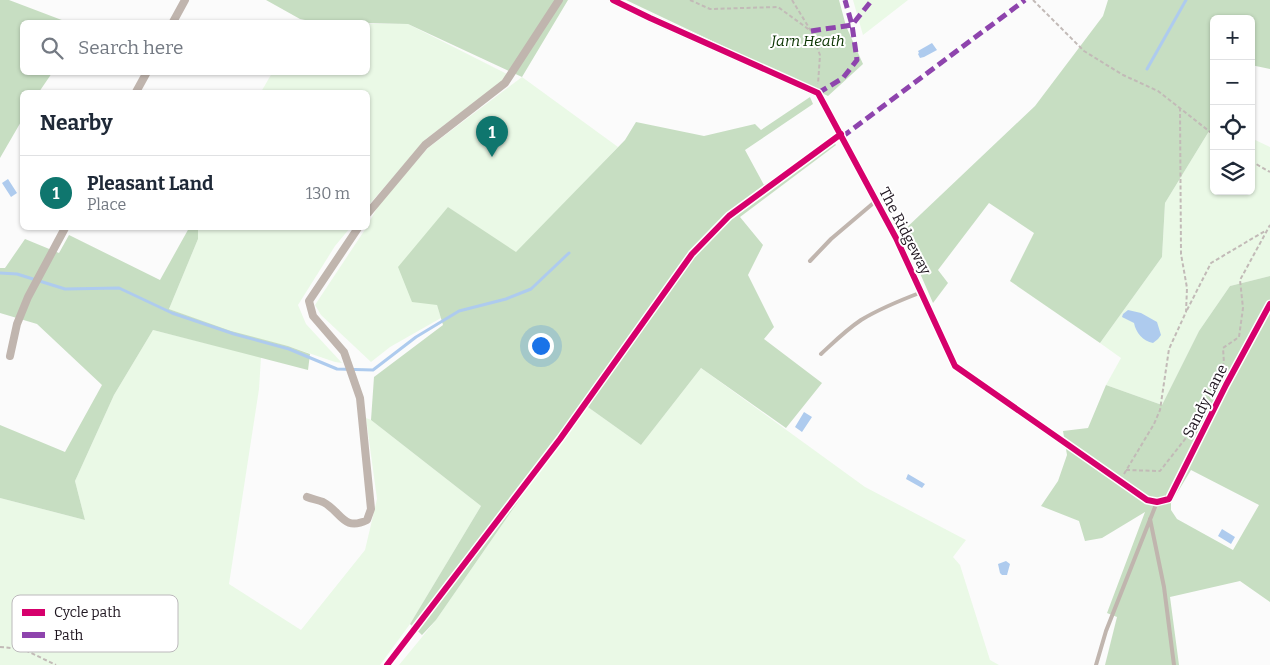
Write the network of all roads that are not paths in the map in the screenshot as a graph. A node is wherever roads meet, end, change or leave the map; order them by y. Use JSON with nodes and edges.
{"nodes":[{"id":1,"x":185,"y":0,"type":"edge"},
{"id":2,"x":559,"y":0,"type":"edge"},
{"id":3,"x":613,"y":0,"type":"edge"},
{"id":4,"x":174,"y":20,"type":"edge"},
{"id":5,"x":145,"y":75,"type":"edge"},
{"id":6,"x":137,"y":90,"type":"edge"},
{"id":7,"x":877,"y":200,"type":"junction"},
{"id":8,"x":370,"y":211,"type":"edge"},
{"id":9,"x":64,"y":230,"type":"edge"},
{"id":10,"x":357,"y":230,"type":"edge"},
{"id":11,"x":810,"y":261,"type":"dead end"},
{"id":12,"x":922,"y":292,"type":"junction"},
{"id":13,"x":1270,"y":304,"type":"edge"},
{"id":14,"x":821,"y":354,"type":"dead end"},
{"id":15,"x":10,"y":356,"type":"dead end"},
{"id":16,"x":307,"y":497,"type":"dead end"},
{"id":17,"x":1157,"y":502,"type":"junction"},
{"id":18,"x":1150,"y":519,"type":"junction"},
{"id":19,"x":1096,"y":665,"type":"edge"},
{"id":20,"x":1174,"y":665,"type":"edge"}],
"edges":[{"from":1,"to":4,"type":"street"},
{"from":2,"to":8,"type":"street"},
{"from":3,"to":7,"type":"street","name":"The Ridgeway"},
{"from":5,"to":6,"type":"street"},
{"from":7,"to":11,"type":"lane"},
{"from":7,"to":12,"type":"street","name":"The Ridgeway"},
{"from":9,"to":15,"type":"street"},
{"from":10,"to":16,"type":"street"},
{"from":12,"to":14,"type":"lane"},
{"from":12,"to":17,"type":"street","name":"The Ridgeway"},
{"from":13,"to":17,"type":"street","name":"Sandy Lane"},
{"from":17,"to":18,"type":"lane"},
{"from":18,"to":19,"type":"lane"},
{"from":18,"to":20,"type":"lane"}]}
